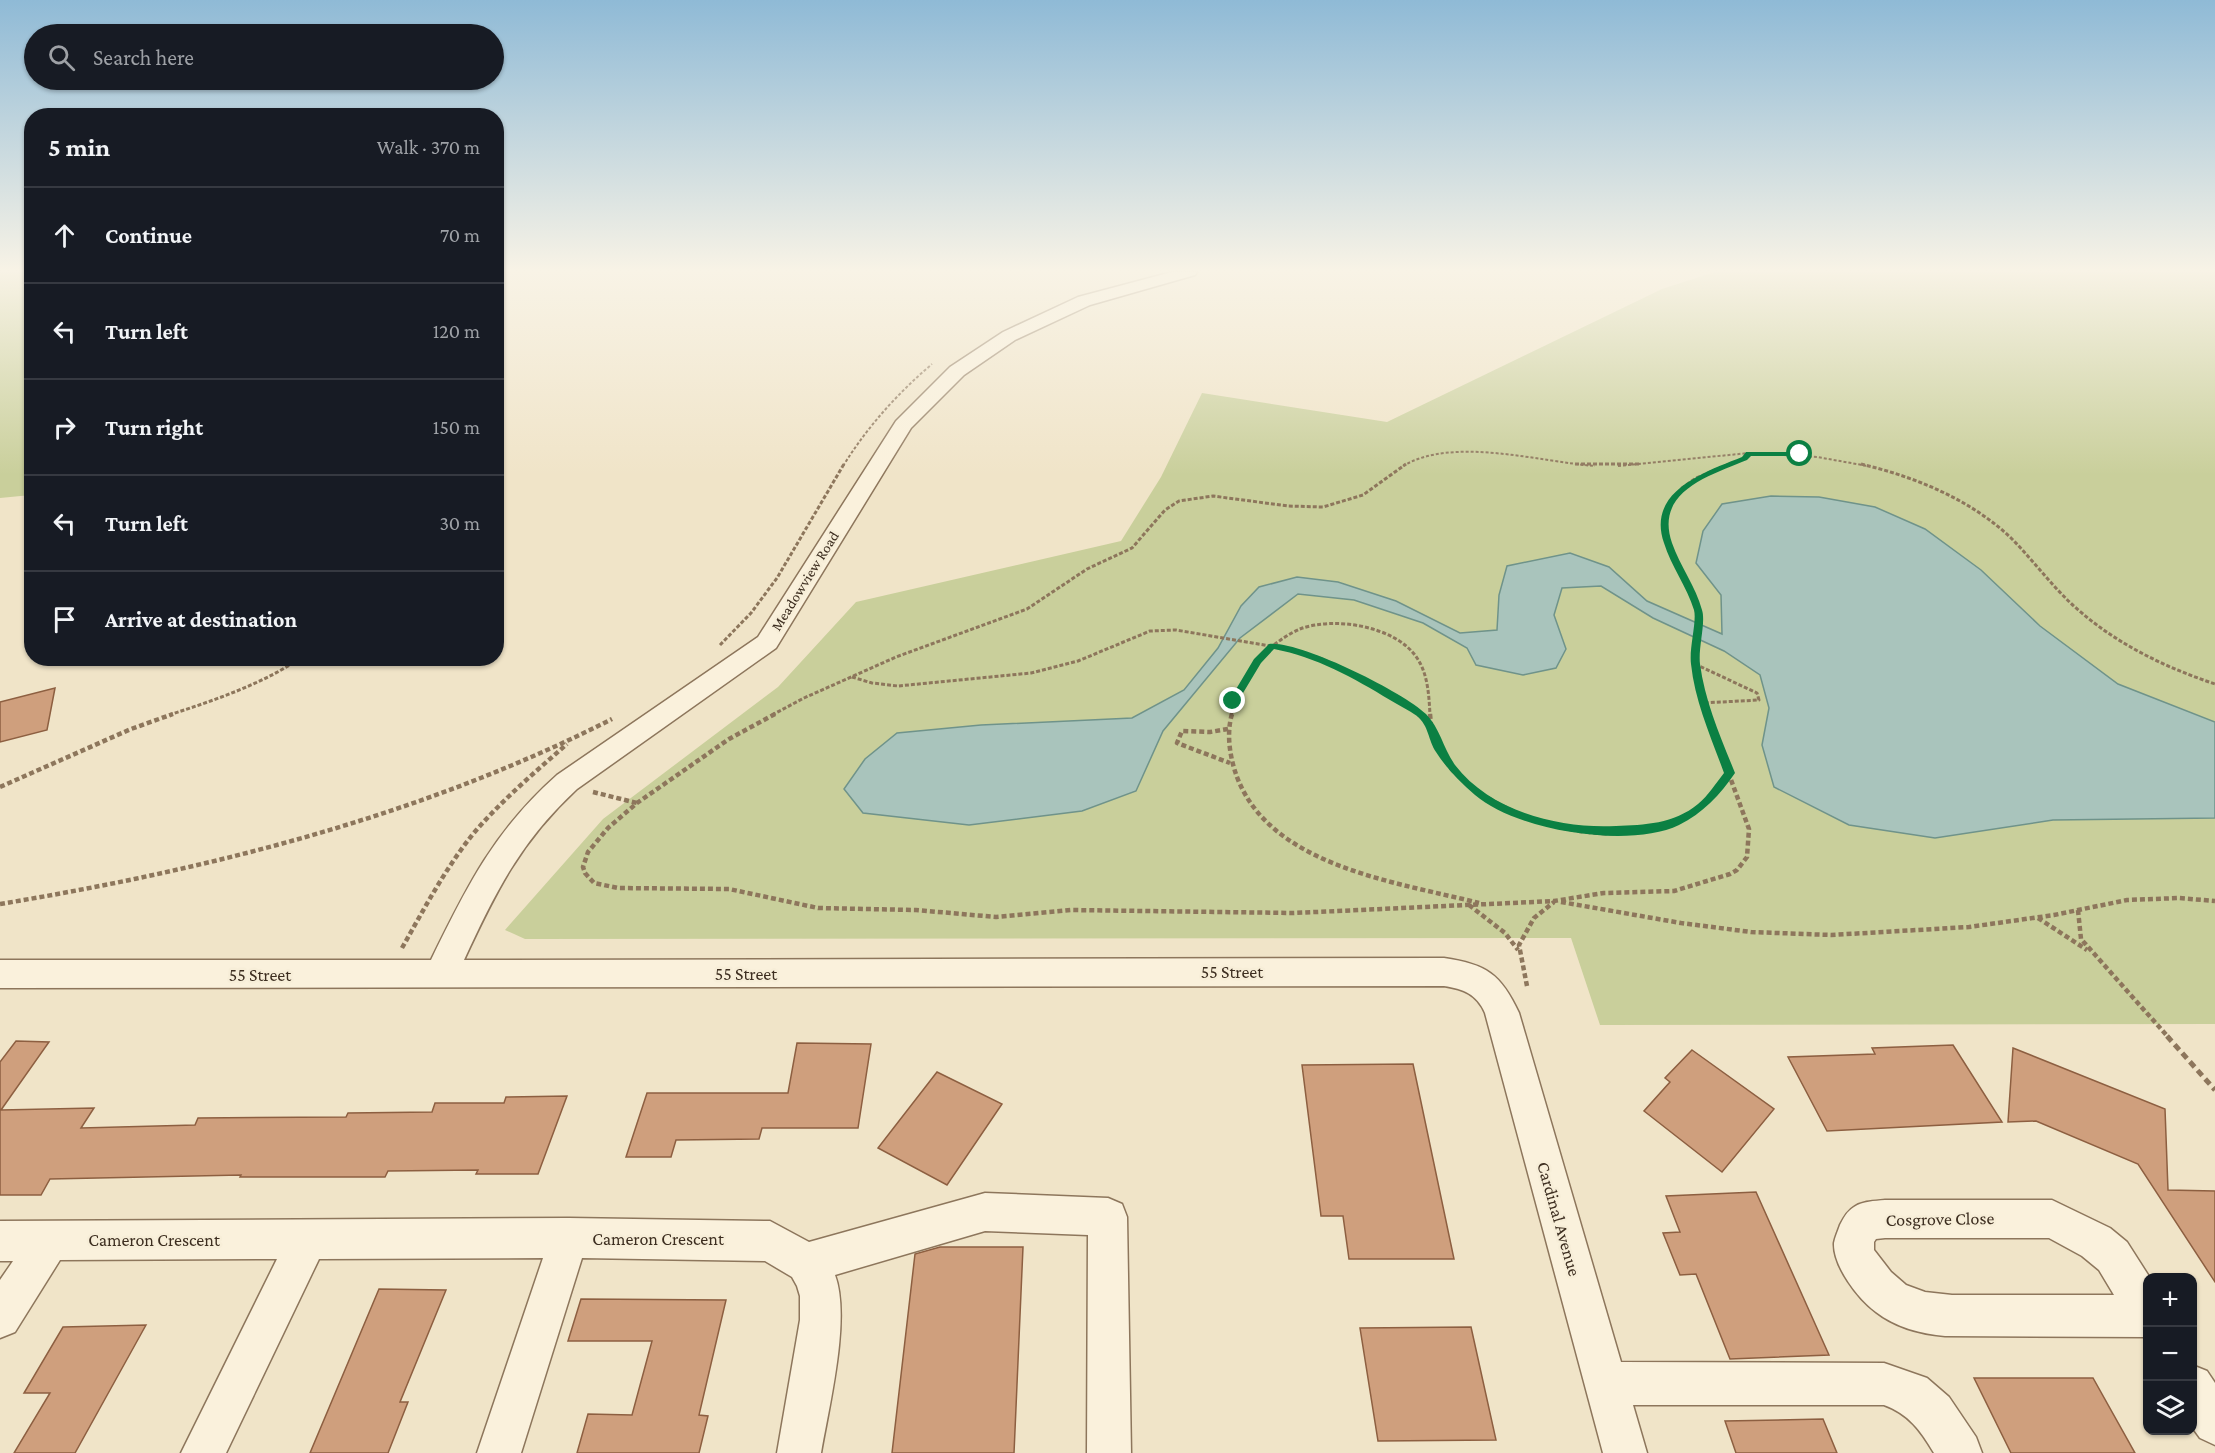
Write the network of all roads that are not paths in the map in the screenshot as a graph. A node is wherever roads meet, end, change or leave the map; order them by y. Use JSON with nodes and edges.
{"nodes":[{"id":1,"x":1004,"y":340,"type":"edge"},
{"id":2,"x":0,"y":974,"type":"edge"},
{"id":3,"x":440,"y":975,"type":"junction"},
{"id":4,"x":1488,"y":987,"type":"joint"},
{"id":5,"x":569,"y":1238,"type":"junction"},
{"id":6,"x":308,"y":1239,"type":"junction"},
{"id":7,"x":50,"y":1240,"type":"junction"},
{"id":8,"x":0,"y":1241,"type":"edge"},
{"id":9,"x":806,"y":1263,"type":"junction"},
{"id":10,"x":2148,"y":1314,"type":"edge"},
{"id":11,"x":0,"y":1317,"type":"edge"},
{"id":12,"x":1605,"y":1383,"type":"junction"},
{"id":13,"x":2197,"y":1393,"type":"edge"},
{"id":14,"x":2215,"y":1423,"type":"edge"},
{"id":15,"x":203,"y":1453,"type":"edge"},
{"id":16,"x":499,"y":1453,"type":"edge"},
{"id":17,"x":799,"y":1453,"type":"edge"},
{"id":18,"x":1109,"y":1453,"type":"edge"},
{"id":19,"x":1625,"y":1453,"type":"edge"},
{"id":20,"x":1960,"y":1453,"type":"edge"}],
"edges":[{"from":1,"to":3,"type":"street","name":"Meadowview Road"},
{"from":2,"to":3,"type":"street","name":"55 Street"},
{"from":3,"to":4,"type":"street","name":"55 Street"},
{"from":4,"to":12,"type":"street","name":"Cardinal Avenue"},
{"from":5,"to":6,"type":"street","name":"Cameron Crescent"},
{"from":5,"to":9,"type":"street","name":"Cameron Crescent"},
{"from":5,"to":16,"type":"street"},
{"from":6,"to":7,"type":"street","name":"Cameron Crescent"},
{"from":6,"to":15,"type":"street"},
{"from":7,"to":8,"type":"street","name":"Cameron Crescent"},
{"from":7,"to":11,"type":"street"},
{"from":9,"to":17,"type":"street"},
{"from":9,"to":18,"type":"street"},
{"from":10,"to":10,"type":"street","name":"Cosgrove Close"},
{"from":12,"to":19,"type":"street","name":"Cardinal Avenue"},
{"from":12,"to":20,"type":"street"},
{"from":13,"to":14,"type":"street"}]}
